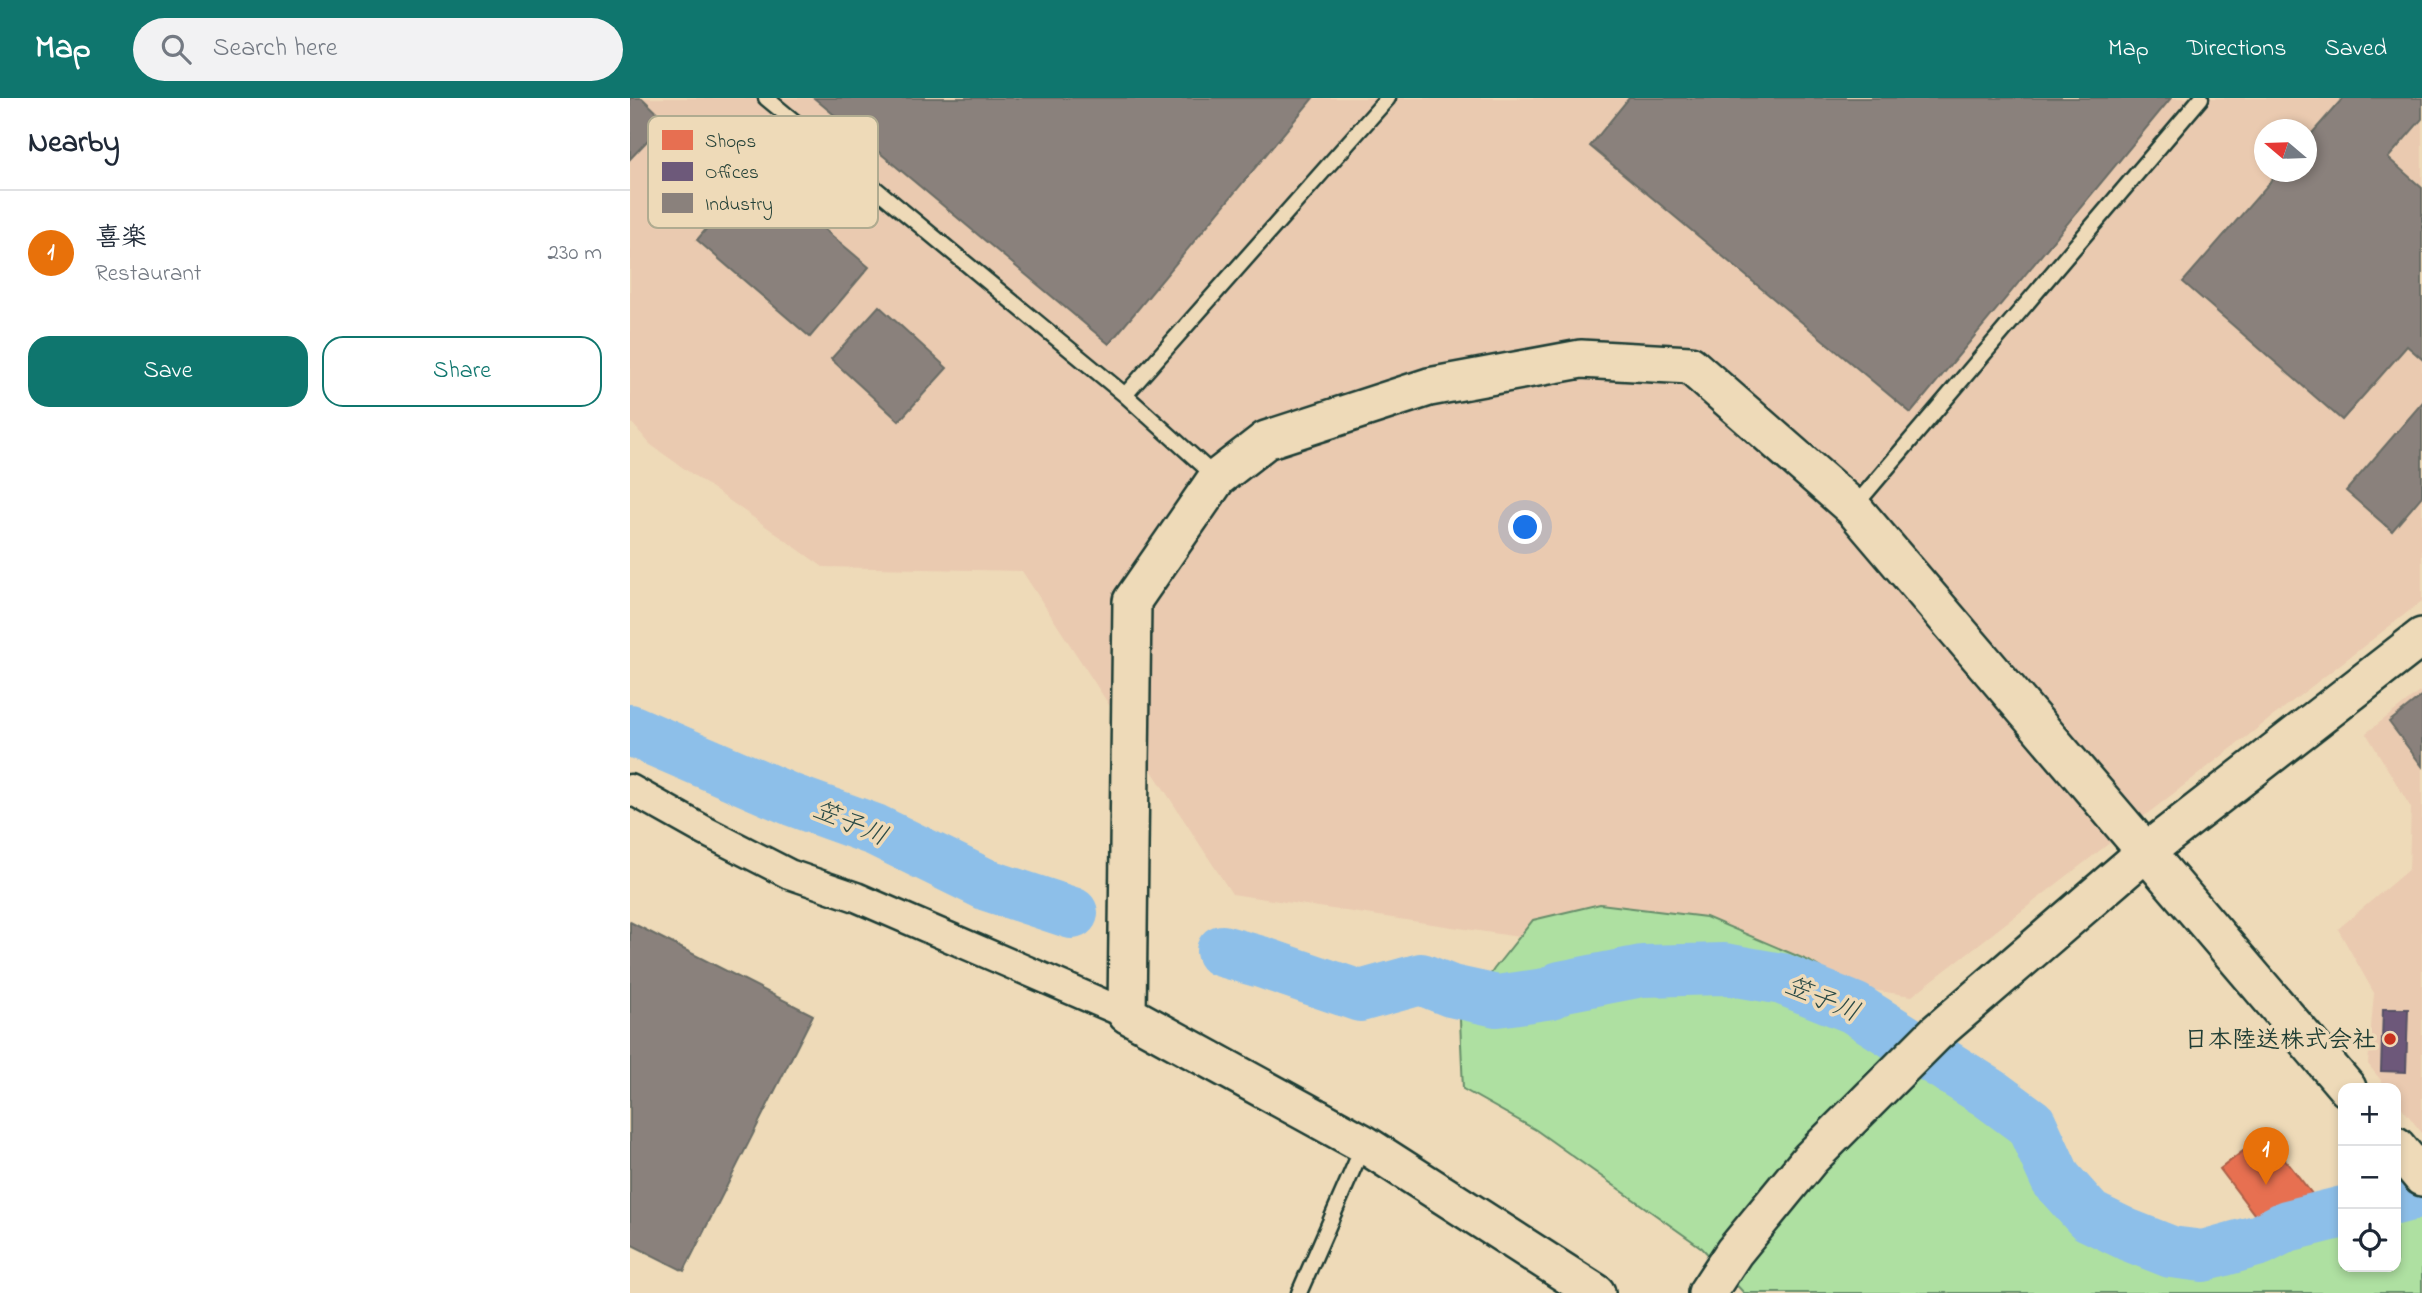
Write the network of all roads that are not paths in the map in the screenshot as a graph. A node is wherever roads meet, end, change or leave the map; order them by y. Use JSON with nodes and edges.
{"nodes":[{"id":1,"x":766,"y":98,"type":"edge"},
{"id":2,"x":1388,"y":98,"type":"edge"},
{"id":3,"x":2201,"y":98,"type":"edge"},
{"id":4,"x":788,"y":116,"type":"edge"},
{"id":5,"x":878,"y":191,"type":"edge"},
{"id":6,"x":1125,"y":395,"type":"junction"},
{"id":7,"x":1217,"y":478,"type":"junction"},
{"id":8,"x":1853,"y":508,"type":"junction"},
{"id":9,"x":2422,"y":638,"type":"edge"},
{"id":10,"x":630,"y":789,"type":"edge"},
{"id":11,"x":2147,"y":851,"type":"junction"},
{"id":12,"x":1128,"y":1014,"type":"junction"},
{"id":13,"x":2343,"y":1083,"type":"edge"},
{"id":14,"x":1364,"y":1144,"type":"junction"},
{"id":15,"x":2401,"y":1152,"type":"edge"},
{"id":16,"x":2422,"y":1177,"type":"edge"},
{"id":17,"x":1299,"y":1293,"type":"edge"},
{"id":18,"x":1596,"y":1293,"type":"edge"},
{"id":19,"x":1707,"y":1293,"type":"edge"}],
"edges":[{"from":1,"to":4,"type":"lane"},
{"from":2,"to":6,"type":"lane"},
{"from":3,"to":8,"type":"lane"},
{"from":5,"to":6,"type":"lane"},
{"from":6,"to":7,"type":"lane"},
{"from":7,"to":8,"type":"street"},
{"from":7,"to":12,"type":"street"},
{"from":8,"to":11,"type":"street"},
{"from":9,"to":11,"type":"street"},
{"from":10,"to":12,"type":"street"},
{"from":11,"to":13,"type":"street"},
{"from":11,"to":19,"type":"street"},
{"from":12,"to":14,"type":"street"},
{"from":14,"to":17,"type":"lane"},
{"from":14,"to":18,"type":"street"},
{"from":15,"to":16,"type":"street"}]}
